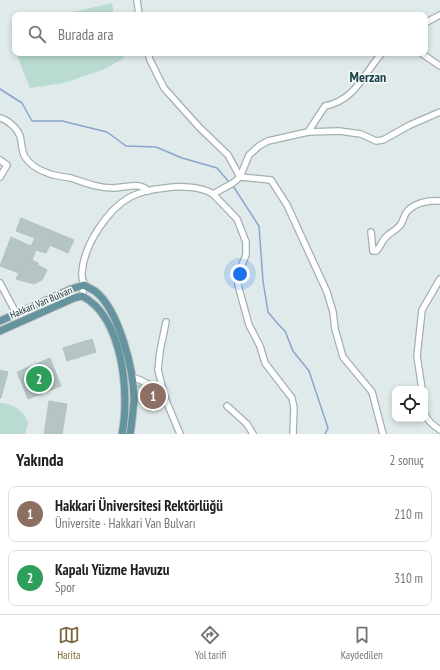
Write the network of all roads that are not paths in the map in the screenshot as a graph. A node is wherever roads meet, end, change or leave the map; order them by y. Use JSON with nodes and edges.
{"nodes":[{"id":1,"x":137,"y":0,"type":"edge"},
{"id":2,"x":139,"y":12,"type":"edge"},
{"id":3,"x":440,"y":14,"type":"edge"},
{"id":4,"x":428,"y":21,"type":"edge"},
{"id":5,"x":149,"y":56,"type":"edge"},
{"id":6,"x":380,"y":56,"type":"edge"},
{"id":7,"x":425,"y":56,"type":"edge"},
{"id":8,"x":440,"y":66,"type":"edge"},
{"id":9,"x":440,"y":112,"type":"edge"},
{"id":10,"x":0,"y":118,"type":"edge"},
{"id":11,"x":308,"y":132,"type":"junction"},
{"id":12,"x":0,"y":160,"type":"edge"},
{"id":13,"x":240,"y":176,"type":"junction"},
{"id":14,"x":0,"y":177,"type":"edge"},
{"id":15,"x":148,"y":191,"type":"junction"},
{"id":16,"x":213,"y":194,"type":"junction"},
{"id":17,"x":440,"y":201,"type":"edge"},
{"id":18,"x":370,"y":232,"type":"dead end"},
{"id":19,"x":440,"y":279,"type":"edge"},
{"id":20,"x":0,"y":283,"type":"edge"},
{"id":21,"x":84,"y":285,"type":"junction"},
{"id":22,"x":82,"y":296,"type":"junction"},
{"id":23,"x":16,"y":313,"type":"junction"},
{"id":24,"x":0,"y":321,"type":"edge"},
{"id":25,"x":166,"y":322,"type":"dead end"},
{"id":26,"x":0,"y":331,"type":"edge"},
{"id":27,"x":132,"y":377,"type":"junction"},
{"id":28,"x":422,"y":386,"type":"edge"},
{"id":29,"x":165,"y":398,"type":"junction"},
{"id":30,"x":227,"y":406,"type":"dead end"},
{"id":31,"x":428,"y":419,"type":"edge"},
{"id":32,"x":440,"y":430,"type":"edge"},
{"id":33,"x":122,"y":434,"type":"edge"},
{"id":34,"x":130,"y":434,"type":"edge"},
{"id":35,"x":180,"y":434,"type":"edge"},
{"id":36,"x":253,"y":434,"type":"edge"},
{"id":37,"x":293,"y":434,"type":"edge"},
{"id":38,"x":383,"y":434,"type":"edge"}],
"edges":[{"from":1,"to":2,"type":"street"},
{"from":3,"to":4,"type":"street"},
{"from":5,"to":13,"type":"street"},
{"from":6,"to":11,"type":"street"},
{"from":7,"to":8,"type":"street"},
{"from":9,"to":11,"type":"street"},
{"from":10,"to":15,"type":"street"},
{"from":11,"to":13,"type":"street"},
{"from":12,"to":14,"type":"street"},
{"from":13,"to":16,"type":"street"},
{"from":13,"to":38,"type":"street"},
{"from":15,"to":16,"type":"street"},
{"from":15,"to":21,"type":"street"},
{"from":16,"to":37,"type":"street"},
{"from":17,"to":18,"type":"street"},
{"from":19,"to":28,"type":"street"},
{"from":20,"to":23,"type":"street"},
{"from":21,"to":22,"type":"street"},
{"from":21,"to":23,"type":"main road","name":"Hakkari Van Bulvarı"},
{"from":21,"to":27,"type":"main road","name":"Hakkari Van Bulvarı"},
{"from":22,"to":26,"type":"main road","name":"Hakkari Van Bulvarı"},
{"from":22,"to":33,"type":"main road","name":"Hakkari Van Bulvarı"},
{"from":23,"to":24,"type":"main road","name":"Hakkari Van Bulvarı"},
{"from":25,"to":29,"type":"street"},
{"from":27,"to":29,"type":"street"},
{"from":27,"to":34,"type":"main road","name":"Hakkari Van Bulvarı"},
{"from":29,"to":35,"type":"street"},
{"from":30,"to":36,"type":"street"},
{"from":31,"to":32,"type":"street"}]}
